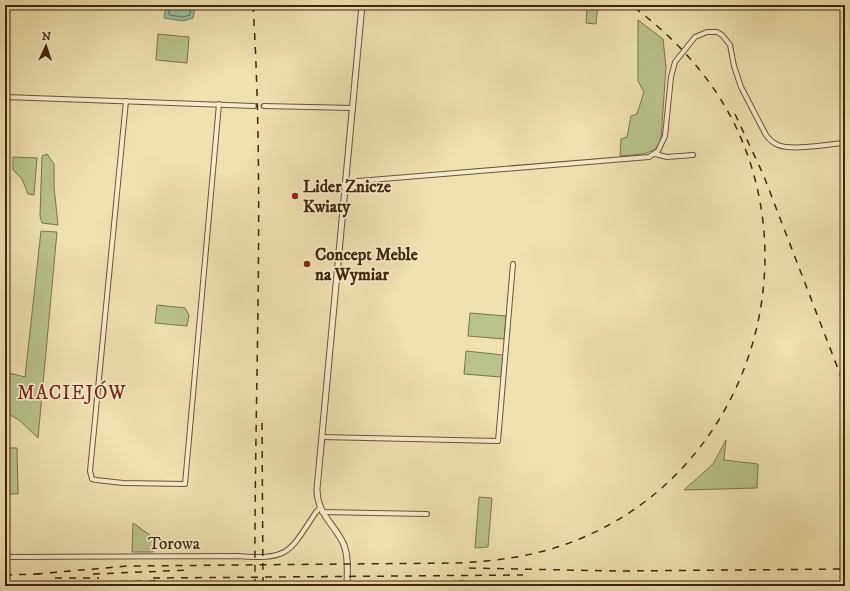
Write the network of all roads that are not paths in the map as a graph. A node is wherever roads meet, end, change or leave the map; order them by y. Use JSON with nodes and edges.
{"nodes":[{"id":1,"x":362,"y":5,"type":"edge"},
{"id":2,"x":5,"y":97,"type":"edge"},
{"id":3,"x":126,"y":101,"type":"junction"},
{"id":4,"x":218,"y":104,"type":"junction"},
{"id":5,"x":254,"y":106,"type":"tunnel mouth"},
{"id":6,"x":264,"y":106,"type":"tunnel mouth"},
{"id":7,"x":353,"y":108,"type":"junction"},
{"id":8,"x":845,"y":143,"type":"edge"},
{"id":9,"x":655,"y":154,"type":"junction"},
{"id":10,"x":693,"y":155,"type":"dead end"},
{"id":11,"x":346,"y":182,"type":"junction"},
{"id":12,"x":513,"y":264,"type":"dead end"},
{"id":13,"x":322,"y":437,"type":"junction"},
{"id":14,"x":321,"y":510,"type":"junction"},
{"id":15,"x":427,"y":514,"type":"dead end"},
{"id":16,"x":5,"y":557,"type":"edge"},
{"id":17,"x":347,"y":586,"type":"edge"}],
"edges":[{"from":1,"to":7,"type":"street"},
{"from":2,"to":3,"type":"street"},
{"from":3,"to":4,"type":"street"},
{"from":3,"to":4,"type":"street"},
{"from":4,"to":5,"type":"street"},
{"from":6,"to":7,"type":"street"},
{"from":7,"to":11,"type":"street"},
{"from":8,"to":9,"type":"street"},
{"from":9,"to":10,"type":"street"},
{"from":9,"to":11,"type":"street"},
{"from":11,"to":13,"type":"street"},
{"from":12,"to":13,"type":"street"},
{"from":13,"to":14,"type":"street"},
{"from":14,"to":15,"type":"street"},
{"from":14,"to":16,"type":"street","name":"Torowa"},
{"from":14,"to":17,"type":"street"}]}
